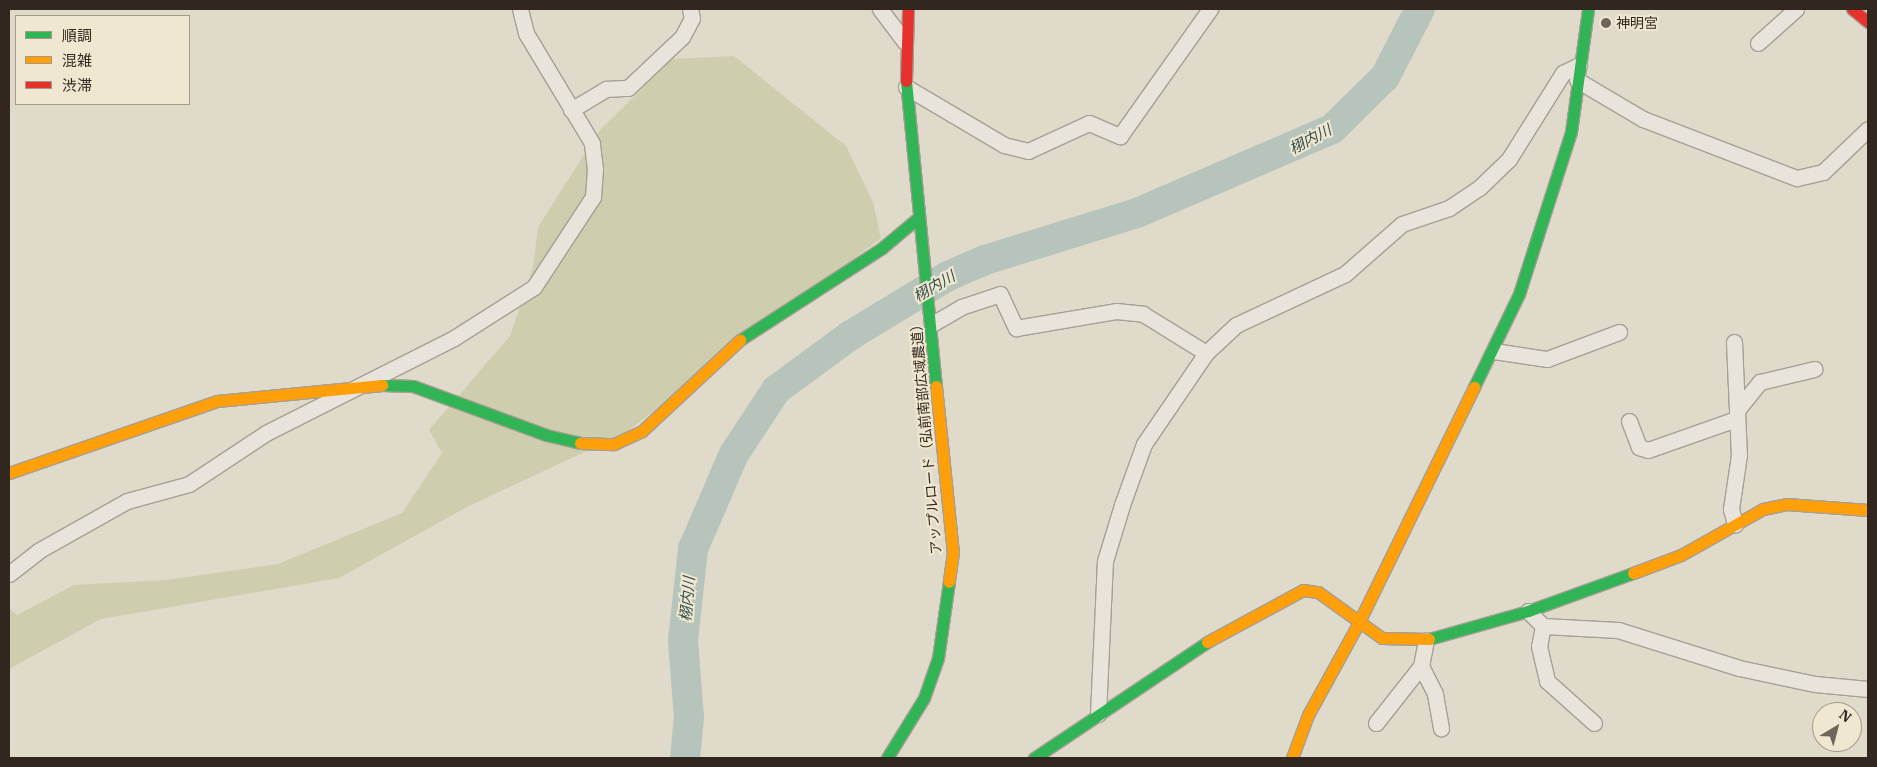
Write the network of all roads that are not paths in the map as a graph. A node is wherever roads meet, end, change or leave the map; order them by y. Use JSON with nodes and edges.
{"nodes":[{"id":1,"x":520,"y":9,"type":"edge"},
{"id":2,"x":690,"y":9,"type":"edge"},
{"id":3,"x":880,"y":9,"type":"edge"},
{"id":4,"x":908,"y":9,"type":"edge"},
{"id":5,"x":1210,"y":9,"type":"edge"},
{"id":6,"x":1588,"y":9,"type":"edge"},
{"id":7,"x":1796,"y":9,"type":"edge"},
{"id":8,"x":1852,"y":9,"type":"edge"},
{"id":9,"x":1868,"y":22,"type":"edge"},
{"id":10,"x":905,"y":42,"type":"junction"},
{"id":11,"x":1758,"y":42,"type":"dead end"},
{"id":12,"x":1578,"y":72,"type":"junction"},
{"id":13,"x":906,"y":87,"type":"junction"},
{"id":14,"x":571,"y":110,"type":"junction"},
{"id":15,"x":1868,"y":129,"type":"edge"},
{"id":16,"x":919,"y":217,"type":"junction"},
{"id":17,"x":931,"y":317,"type":"junction"},
{"id":18,"x":1619,"y":332,"type":"dead end"},
{"id":19,"x":1734,"y":342,"type":"dead end"},
{"id":20,"x":1494,"y":351,"type":"junction"},
{"id":21,"x":1206,"y":353,"type":"junction"},
{"id":22,"x":1814,"y":369,"type":"dead end"},
{"id":23,"x":364,"y":385,"type":"junction"},
{"id":24,"x":1737,"y":414,"type":"junction"},
{"id":25,"x":1629,"y":421,"type":"dead end"},
{"id":26,"x":9,"y":473,"type":"edge"},
{"id":27,"x":1868,"y":510,"type":"edge"},
{"id":28,"x":1735,"y":524,"type":"junction"},
{"id":29,"x":9,"y":574,"type":"edge"},
{"id":30,"x":1528,"y":611,"type":"junction"},
{"id":31,"x":1358,"y":624,"type":"junction"},
{"id":32,"x":1543,"y":626,"type":"junction"},
{"id":33,"x":1426,"y":640,"type":"junction"},
{"id":34,"x":1421,"y":666,"type":"junction"},
{"id":35,"x":1868,"y":689,"type":"edge"},
{"id":36,"x":1098,"y":714,"type":"junction"},
{"id":37,"x":1594,"y":722,"type":"dead end"},
{"id":38,"x":1376,"y":723,"type":"dead end"},
{"id":39,"x":1442,"y":728,"type":"dead end"},
{"id":40,"x":887,"y":758,"type":"edge"},
{"id":41,"x":1034,"y":758,"type":"edge"},
{"id":42,"x":1292,"y":758,"type":"edge"}],
"edges":[{"from":1,"to":14,"type":"street"},
{"from":2,"to":14,"type":"street"},
{"from":3,"to":10,"type":"street"},
{"from":4,"to":10,"type":"street","name":"アップルロード（弘前南部広域農道）"},
{"from":5,"to":13,"type":"street"},
{"from":6,"to":12,"type":"street"},
{"from":7,"to":11,"type":"street"},
{"from":8,"to":9,"type":"street"},
{"from":10,"to":13,"type":"street","name":"アップルロード（弘前南部広域農道）"},
{"from":12,"to":15,"type":"street"},
{"from":12,"to":20,"type":"street"},
{"from":12,"to":21,"type":"street"},
{"from":13,"to":16,"type":"street","name":"アップルロード（弘前南部広域農道）"},
{"from":14,"to":23,"type":"street"},
{"from":16,"to":17,"type":"street","name":"アップルロード（弘前南部広域農道）"},
{"from":16,"to":23,"type":"street"},
{"from":17,"to":21,"type":"street"},
{"from":17,"to":40,"type":"street","name":"アップルロード（弘前南部広域農道）"},
{"from":18,"to":20,"type":"street"},
{"from":19,"to":24,"type":"street"},
{"from":20,"to":31,"type":"street"},
{"from":21,"to":36,"type":"street"},
{"from":22,"to":24,"type":"street"},
{"from":23,"to":26,"type":"street"},
{"from":23,"to":29,"type":"street"},
{"from":24,"to":25,"type":"street"},
{"from":24,"to":28,"type":"street"},
{"from":27,"to":28,"type":"street"},
{"from":28,"to":30,"type":"street"},
{"from":30,"to":32,"type":"street"},
{"from":30,"to":33,"type":"street"},
{"from":31,"to":33,"type":"street"},
{"from":31,"to":36,"type":"street"},
{"from":31,"to":42,"type":"street"},
{"from":32,"to":35,"type":"street"},
{"from":32,"to":37,"type":"street"},
{"from":33,"to":34,"type":"street"},
{"from":34,"to":38,"type":"street"},
{"from":34,"to":39,"type":"street"},
{"from":36,"to":41,"type":"street"}]}
